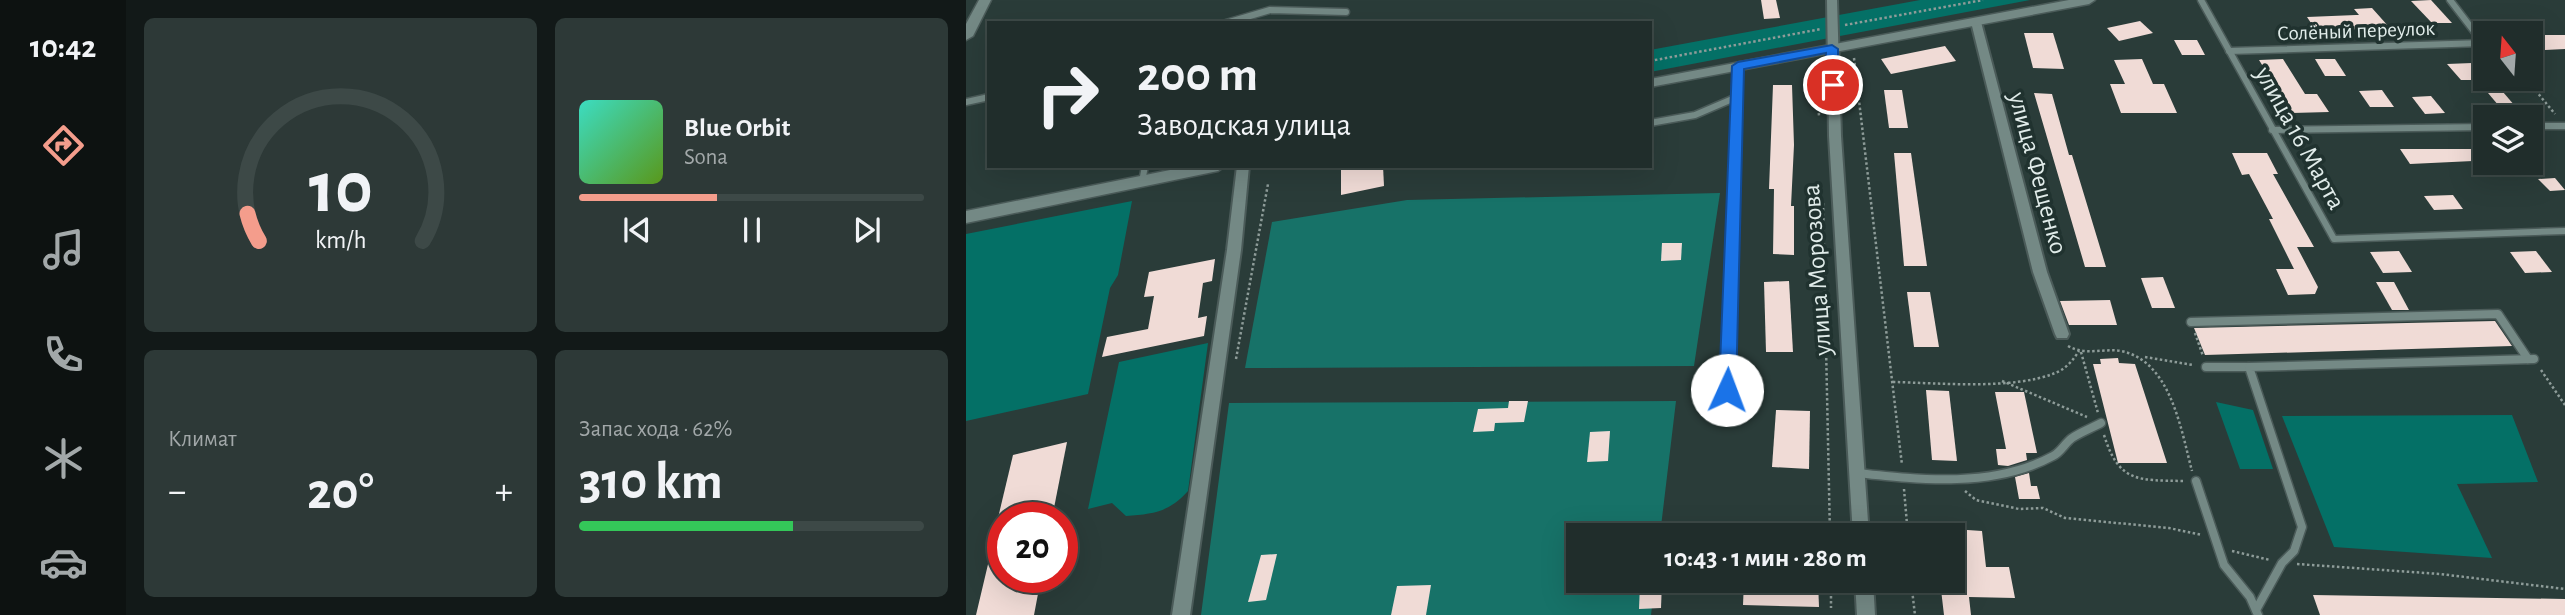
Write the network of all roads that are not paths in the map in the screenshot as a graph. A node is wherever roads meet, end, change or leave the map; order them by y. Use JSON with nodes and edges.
{"nodes":[{"id":1,"x":985,"y":0,"type":"edge"},
{"id":2,"x":1832,"y":0,"type":"edge"},
{"id":3,"x":2089,"y":0,"type":"edge"},
{"id":4,"x":2201,"y":0,"type":"edge"},
{"id":5,"x":2451,"y":0,"type":"edge"},
{"id":6,"x":1346,"y":12,"type":"dead end"},
{"id":7,"x":1230,"y":21,"type":"edge"},
{"id":8,"x":1976,"y":22,"type":"junction"},
{"id":9,"x":966,"y":36,"type":"edge"},
{"id":10,"x":2229,"y":51,"type":"junction"},
{"id":11,"x":1832,"y":54,"type":"junction"},
{"id":12,"x":1738,"y":66,"type":"junction"},
{"id":13,"x":1652,"y":83,"type":"edge"},
{"id":14,"x":987,"y":97,"type":"edge"},
{"id":15,"x":1737,"y":97,"type":"junction"},
{"id":16,"x":966,"y":102,"type":"edge"},
{"id":17,"x":1652,"y":123,"type":"edge"},
{"id":18,"x":2543,"y":126,"type":"edge"},
{"id":19,"x":2564,"y":126,"type":"edge"},
{"id":20,"x":2473,"y":127,"type":"edge"},
{"id":21,"x":2272,"y":130,"type":"junction"},
{"id":22,"x":1199,"y":168,"type":"edge"},
{"id":23,"x":1243,"y":168,"type":"edge"},
{"id":24,"x":1143,"y":174,"type":"edge"},
{"id":25,"x":966,"y":217,"type":"edge"},
{"id":26,"x":2565,"y":231,"type":"edge"},
{"id":27,"x":2191,"y":322,"type":"road end"},
{"id":28,"x":2062,"y":334,"type":"road end"},
{"id":29,"x":2206,"y":367,"type":"road end"},
{"id":30,"x":2249,"y":367,"type":"junction"},
{"id":31,"x":1727,"y":390,"type":"dead end"},
{"id":32,"x":2101,"y":423,"type":"road end"},
{"id":33,"x":1857,"y":473,"type":"junction"},
{"id":34,"x":2196,"y":481,"type":"road end"},
{"id":35,"x":1860,"y":523,"type":"edge"},
{"id":36,"x":1865,"y":593,"type":"edge"},
{"id":37,"x":2257,"y":612,"type":"edge"},
{"id":38,"x":1181,"y":615,"type":"edge"},
{"id":39,"x":1866,"y":615,"type":"edge"}],
"edges":[{"from":1,"to":9,"type":"street"},
{"from":2,"to":11,"type":"street","name":"улица Морозова"},
{"from":3,"to":8,"type":"street"},
{"from":4,"to":10,"type":"lane","name":"улица 16 Марта"},
{"from":5,"to":10,"type":"lane","name":"Солёный переулок"},
{"from":6,"to":7,"type":"lane"},
{"from":8,"to":11,"type":"street"},
{"from":8,"to":28,"type":"street","name":"улица Фещенко"},
{"from":10,"to":21,"type":"lane","name":"улица 16 Марта"},
{"from":11,"to":12,"type":"street"},
{"from":11,"to":33,"type":"street","name":"улица Морозова"},
{"from":12,"to":13,"type":"street"},
{"from":12,"to":15,"type":"lane"},
{"from":14,"to":16,"type":"lane"},
{"from":15,"to":17,"type":"lane"},
{"from":15,"to":31,"type":"lane"},
{"from":18,"to":19,"type":"lane"},
{"from":20,"to":21,"type":"lane"},
{"from":21,"to":26,"type":"lane","name":"улица 16 Марта"},
{"from":22,"to":24,"type":"street"},
{"from":23,"to":38,"type":"street"},
{"from":24,"to":25,"type":"street"},
{"from":27,"to":30,"type":"lane"},
{"from":29,"to":30,"type":"lane"},
{"from":30,"to":37,"type":"lane"},
{"from":32,"to":33,"type":"lane"},
{"from":33,"to":35,"type":"street","name":"улица Морозова"},
{"from":34,"to":37,"type":"lane"},
{"from":36,"to":39,"type":"street"}]}
